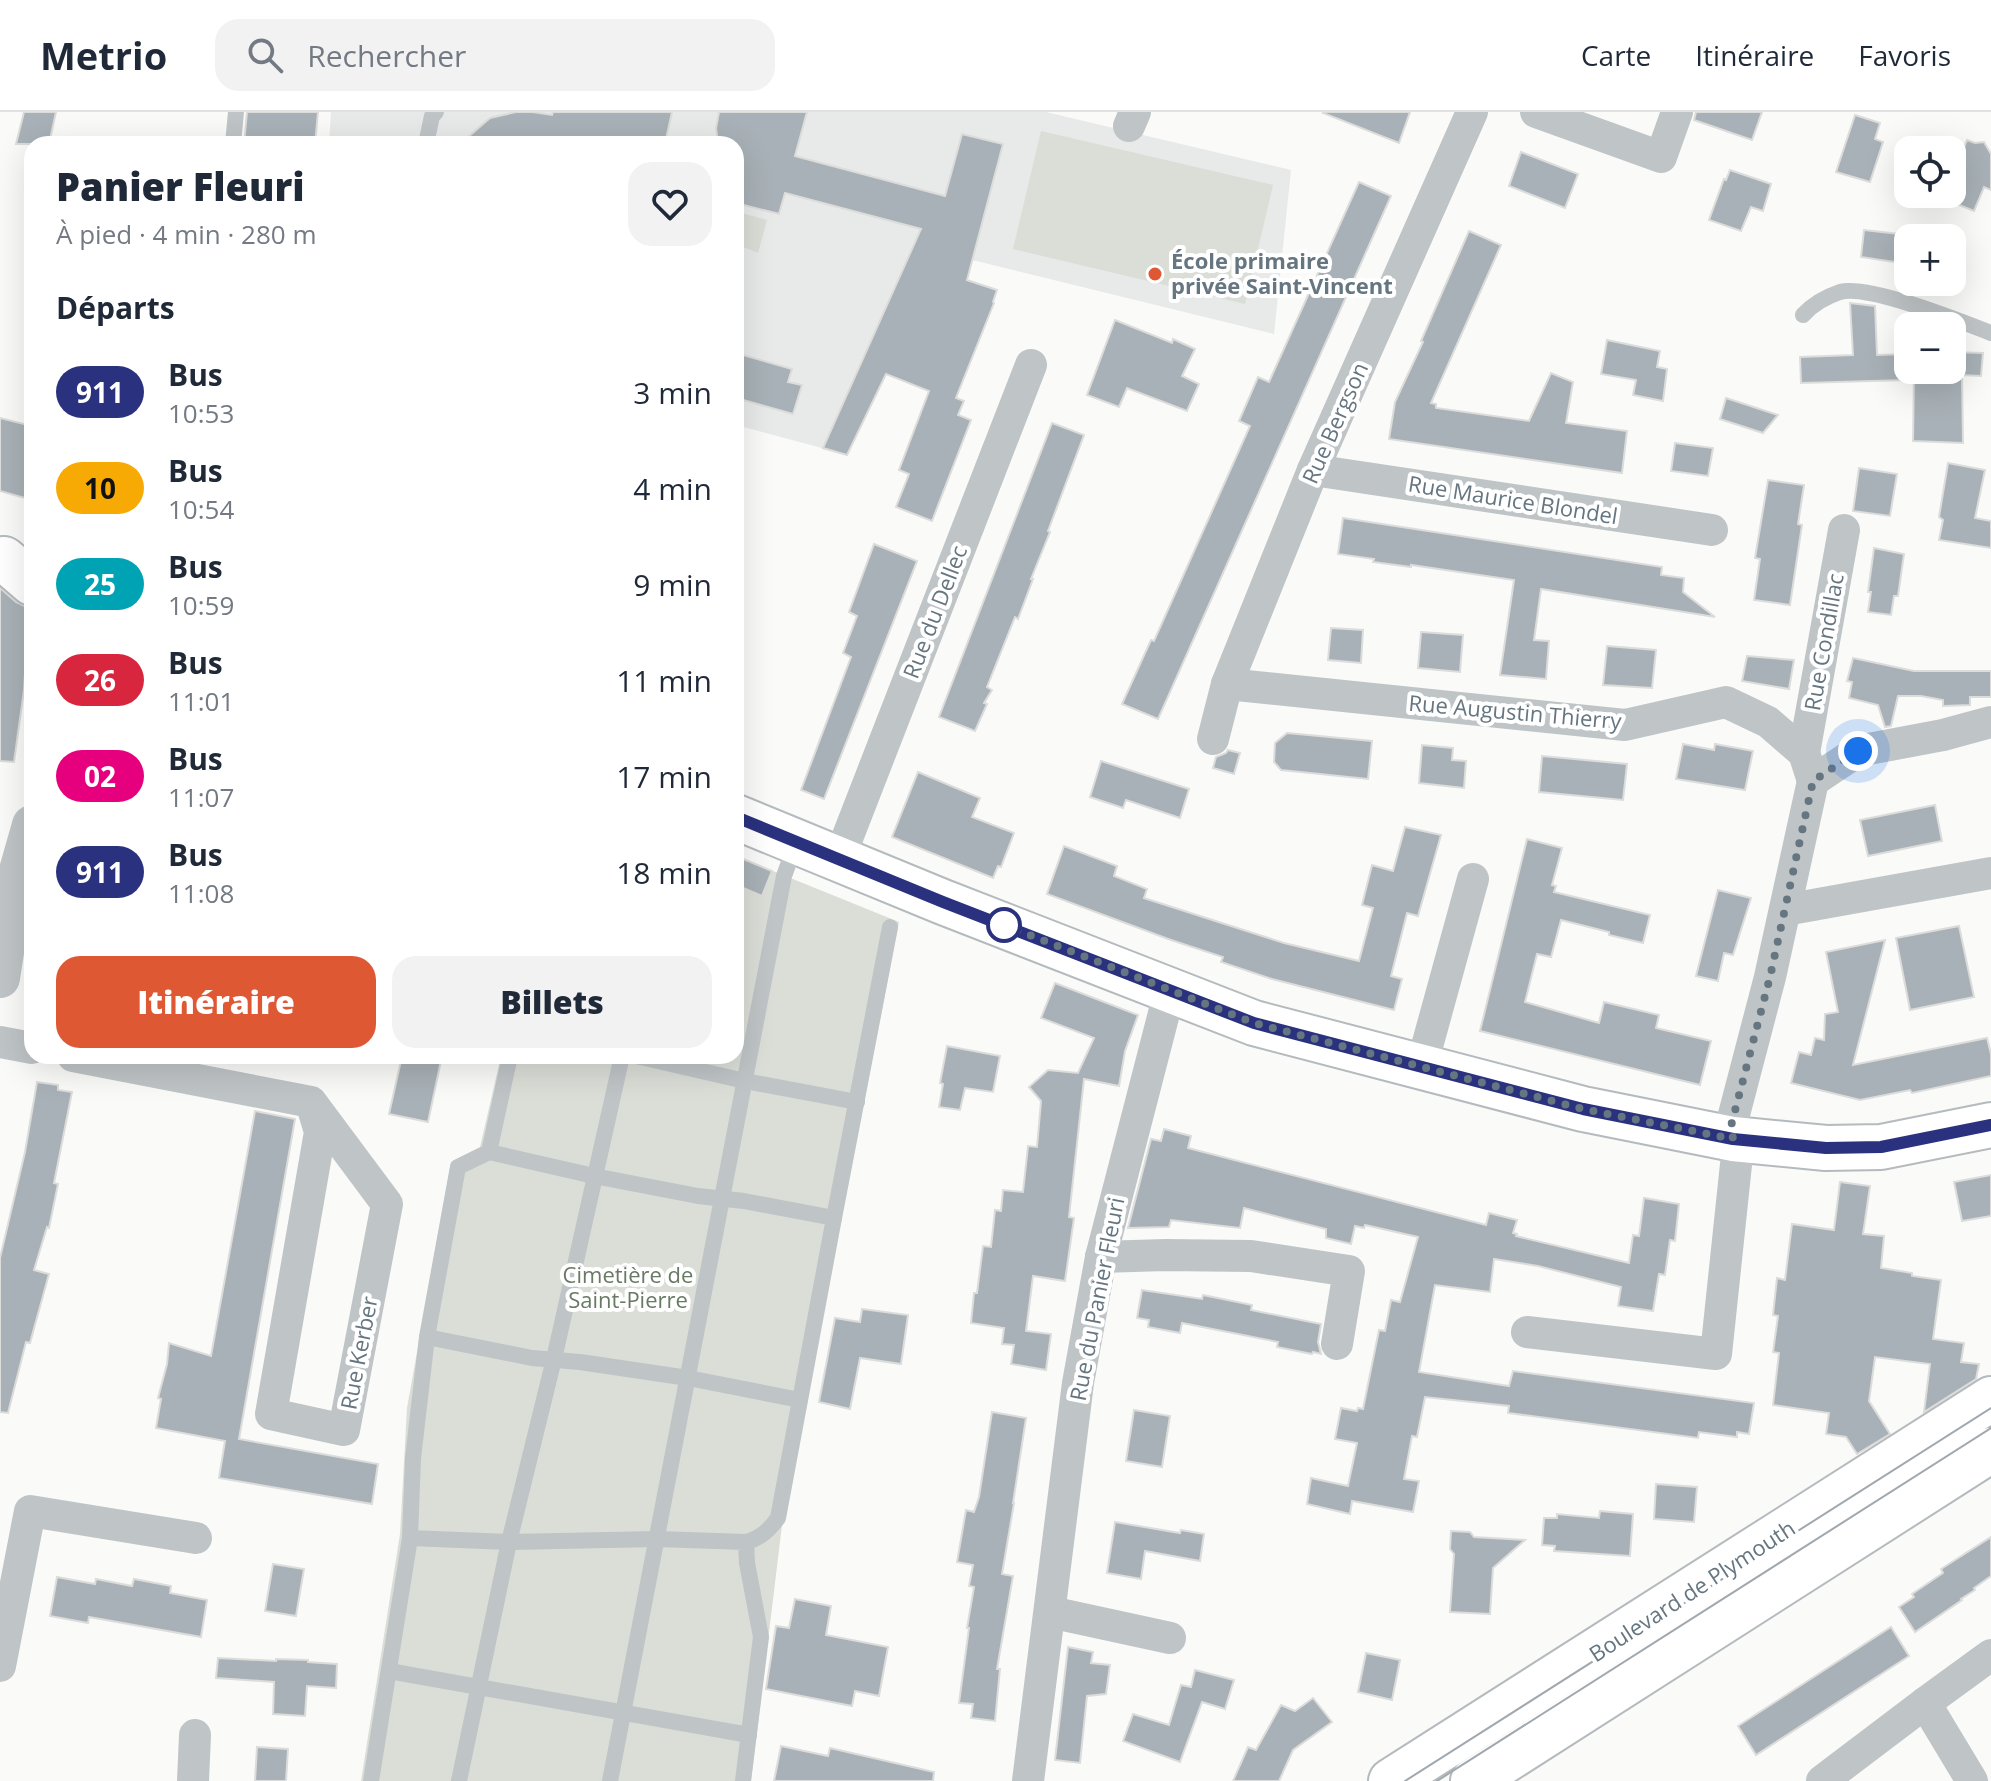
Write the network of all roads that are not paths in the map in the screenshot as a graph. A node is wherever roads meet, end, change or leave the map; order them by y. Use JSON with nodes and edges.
{"nodes":[{"id":1,"x":236,"y":112,"type":"edge"},
{"id":2,"x":436,"y":112,"type":"edge"},
{"id":3,"x":1472,"y":112,"type":"edge"},
{"id":4,"x":1536,"y":112,"type":"edge"},
{"id":5,"x":1677,"y":112,"type":"edge"},
{"id":6,"x":234,"y":136,"type":"edge"},
{"id":7,"x":428,"y":136,"type":"edge"},
{"id":8,"x":1803,"y":315,"type":"dead end"},
{"id":9,"x":1991,"y":333,"type":"edge"},
{"id":10,"x":1031,"y":365,"type":"dead end"},
{"id":11,"x":1313,"y":470,"type":"junction"},
{"id":12,"x":1712,"y":530,"type":"dead end"},
{"id":13,"x":1844,"y":530,"type":"dead end"},
{"id":14,"x":1227,"y":684,"type":"junction"},
{"id":15,"x":1991,"y":722,"type":"edge"},
{"id":16,"x":1213,"y":739,"type":"dead end"},
{"id":17,"x":1808,"y":767,"type":"junction"},
{"id":18,"x":744,"y":820,"type":"edge"},
{"id":19,"x":19,"y":838,"type":"edge"},
{"id":20,"x":797,"y":842,"type":"junction"},
{"id":21,"x":839,"y":859,"type":"junction"},
{"id":22,"x":1991,"y":873,"type":"edge"},
{"id":23,"x":1473,"y":879,"type":"dead end"},
{"id":24,"x":7,"y":888,"type":"edge"},
{"id":25,"x":1785,"y":910,"type":"junction"},
{"id":26,"x":890,"y":927,"type":"dead end"},
{"id":27,"x":0,"y":978,"type":"edge"},
{"id":28,"x":1170,"y":990,"type":"junction"},
{"id":29,"x":0,"y":1042,"type":"edge"},
{"id":30,"x":24,"y":1046,"type":"edge"},
{"id":31,"x":132,"y":1064,"type":"edge"},
{"id":32,"x":508,"y":1064,"type":"edge"},
{"id":33,"x":620,"y":1064,"type":"edge"},
{"id":34,"x":671,"y":1064,"type":"edge"},
{"id":35,"x":1421,"y":1068,"type":"junction"},
{"id":36,"x":745,"y":1081,"type":"junction"},
{"id":37,"x":311,"y":1102,"type":"junction"},
{"id":38,"x":857,"y":1102,"type":"junction"},
{"id":39,"x":1991,"y":1125,"type":"edge"},
{"id":40,"x":1733,"y":1139,"type":"junction"},
{"id":41,"x":489,"y":1152,"type":"junction"},
{"id":42,"x":594,"y":1176,"type":"junction"},
{"id":43,"x":722,"y":1199,"type":"junction"},
{"id":44,"x":834,"y":1218,"type":"junction"},
{"id":45,"x":1101,"y":1257,"type":"junction"},
{"id":46,"x":1527,"y":1332,"type":"dead end"},
{"id":47,"x":427,"y":1337,"type":"junction"},
{"id":48,"x":1337,"y":1344,"type":"dead end"},
{"id":49,"x":554,"y":1359,"type":"junction"},
{"id":50,"x":688,"y":1378,"type":"junction"},
{"id":51,"x":1991,"y":1399,"type":"edge"},
{"id":52,"x":800,"y":1400,"type":"junction"},
{"id":53,"x":1991,"y":1450,"type":"edge"},
{"id":54,"x":196,"y":1538,"type":"dead end"},
{"id":55,"x":410,"y":1538,"type":"junction"},
{"id":56,"x":657,"y":1539,"type":"junction"},
{"id":57,"x":509,"y":1542,"type":"junction"},
{"id":58,"x":746,"y":1542,"type":"junction"},
{"id":59,"x":1050,"y":1612,"type":"junction"},
{"id":60,"x":1170,"y":1638,"type":"dead end"},
{"id":61,"x":1991,"y":1655,"type":"edge"},
{"id":62,"x":0,"y":1666,"type":"edge"},
{"id":63,"x":389,"y":1671,"type":"junction"},
{"id":64,"x":479,"y":1687,"type":"junction"},
{"id":65,"x":1925,"y":1703,"type":"junction"},
{"id":66,"x":623,"y":1714,"type":"junction"},
{"id":67,"x":195,"y":1735,"type":"dead end"},
{"id":68,"x":749,"y":1735,"type":"junction"},
{"id":69,"x":193,"y":1781,"type":"edge"},
{"id":70,"x":371,"y":1781,"type":"edge"},
{"id":71,"x":459,"y":1781,"type":"edge"},
{"id":72,"x":610,"y":1781,"type":"edge"},
{"id":73,"x":743,"y":1781,"type":"edge"},
{"id":74,"x":1028,"y":1781,"type":"edge"},
{"id":75,"x":1391,"y":1781,"type":"edge"},
{"id":76,"x":1473,"y":1781,"type":"edge"},
{"id":77,"x":1822,"y":1781,"type":"edge"},
{"id":78,"x":1972,"y":1781,"type":"edge"}],
"edges":[{"from":1,"to":6,"type":"lane"},
{"from":2,"to":7,"type":"lane"},
{"from":3,"to":11,"type":"street","name":"Rue Bergson"},
{"from":4,"to":5,"type":"street"},
{"from":8,"to":9,"type":"lane"},
{"from":10,"to":21,"type":"street","name":"Rue du Dellec"},
{"from":11,"to":12,"type":"street","name":"Rue Maurice Blondel"},
{"from":11,"to":14,"type":"street","name":"Rue Bergson"},
{"from":13,"to":17,"type":"street","name":"Rue Condillac"},
{"from":14,"to":16,"type":"street","name":"Rue Bergson"},
{"from":14,"to":17,"type":"street","name":"Rue Augustin Thierry"},
{"from":15,"to":17,"type":"street"},
{"from":17,"to":25,"type":"street","name":"Rue Condillac"},
{"from":18,"to":20,"type":"main road"},
{"from":19,"to":24,"type":"street"},
{"from":20,"to":21,"type":"main road"},
{"from":20,"to":36,"type":"lane"},
{"from":21,"to":28,"type":"main road"},
{"from":22,"to":25,"type":"street"},
{"from":23,"to":35,"type":"street"},
{"from":24,"to":27,"type":"street"},
{"from":25,"to":40,"type":"street","name":"Rue Condillac"},
{"from":26,"to":38,"type":"lane"},
{"from":28,"to":35,"type":"main road"},
{"from":28,"to":45,"type":"street","name":"Rue du Panier Fleuri"},
{"from":29,"to":30,"type":"street"},
{"from":31,"to":37,"type":"street"},
{"from":32,"to":41,"type":"lane"},
{"from":33,"to":42,"type":"lane"},
{"from":34,"to":36,"type":"lane"},
{"from":35,"to":40,"type":"main road"},
{"from":36,"to":38,"type":"lane"},
{"from":36,"to":43,"type":"lane"},
{"from":37,"to":37,"type":"street","name":"Rue Kerber"},
{"from":38,"to":44,"type":"lane"},
{"from":39,"to":40,"type":"main road"},
{"from":40,"to":46,"type":"street","name":"Rue Condillac"},
{"from":41,"to":42,"type":"lane"},
{"from":41,"to":47,"type":"lane"},
{"from":42,"to":43,"type":"lane"},
{"from":42,"to":49,"type":"lane"},
{"from":43,"to":44,"type":"lane"},
{"from":43,"to":50,"type":"lane"},
{"from":44,"to":52,"type":"lane"},
{"from":45,"to":48,"type":"street"},
{"from":45,"to":59,"type":"street","name":"Rue du Panier Fleuri"},
{"from":47,"to":49,"type":"lane"},
{"from":47,"to":55,"type":"lane"},
{"from":49,"to":50,"type":"lane"},
{"from":49,"to":57,"type":"lane"},
{"from":50,"to":52,"type":"lane"},
{"from":50,"to":56,"type":"lane"},
{"from":51,"to":75,"type":"main road","name":"Boulevard de Plymouth"},
{"from":52,"to":58,"type":"lane"},
{"from":53,"to":76,"type":"main road","name":"Boulevard de Plymouth"},
{"from":54,"to":62,"type":"street"},
{"from":55,"to":57,"type":"lane"},
{"from":55,"to":63,"type":"lane"},
{"from":56,"to":57,"type":"lane"},
{"from":56,"to":58,"type":"lane"},
{"from":56,"to":66,"type":"lane"},
{"from":57,"to":64,"type":"lane"},
{"from":58,"to":68,"type":"lane"},
{"from":59,"to":60,"type":"street"},
{"from":59,"to":74,"type":"street","name":"Rue du Panier Fleuri"},
{"from":61,"to":65,"type":"street"},
{"from":63,"to":64,"type":"lane"},
{"from":63,"to":70,"type":"lane"},
{"from":64,"to":66,"type":"lane"},
{"from":64,"to":71,"type":"lane"},
{"from":65,"to":77,"type":"street"},
{"from":65,"to":78,"type":"street"},
{"from":66,"to":68,"type":"lane"},
{"from":66,"to":72,"type":"lane"},
{"from":67,"to":69,"type":"street"},
{"from":68,"to":73,"type":"lane"}]}
